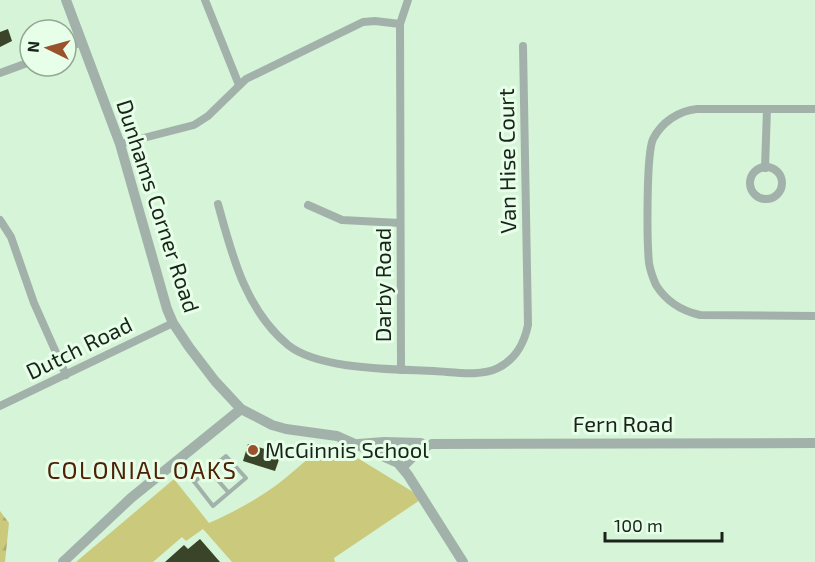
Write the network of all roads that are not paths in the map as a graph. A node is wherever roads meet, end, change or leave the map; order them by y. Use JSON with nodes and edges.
{"nodes":[{"id":1,"x":66,"y":0,"type":"edge"},
{"id":2,"x":205,"y":0,"type":"edge"},
{"id":3,"x":408,"y":0,"type":"edge"},
{"id":4,"x":400,"y":24,"type":"junction"},
{"id":5,"x":82,"y":42,"type":"junction"},
{"id":6,"x":78,"y":44,"type":"edge"},
{"id":7,"x":523,"y":46,"type":"dead end"},
{"id":8,"x":18,"y":66,"type":"edge"},
{"id":9,"x":0,"y":73,"type":"edge"},
{"id":10,"x":239,"y":85,"type":"junction"},
{"id":11,"x":767,"y":109,"type":"junction"},
{"id":12,"x":815,"y":109,"type":"edge"},
{"id":13,"x":120,"y":144,"type":"junction"},
{"id":14,"x":765,"y":168,"type":"dead end"},
{"id":15,"x":218,"y":204,"type":"dead end"},
{"id":16,"x":308,"y":205,"type":"dead end"},
{"id":17,"x":0,"y":220,"type":"edge"},
{"id":18,"x":400,"y":223,"type":"junction"},
{"id":19,"x":528,"y":275,"type":"joint"},
{"id":20,"x":815,"y":316,"type":"edge"},
{"id":21,"x":173,"y":323,"type":"junction"},
{"id":22,"x":401,"y":370,"type":"junction"},
{"id":23,"x":66,"y":375,"type":"junction"},
{"id":24,"x":0,"y":406,"type":"edge"},
{"id":25,"x":242,"y":409,"type":"junction"},
{"id":26,"x":426,"y":443,"type":"junction"},
{"id":27,"x":815,"y":443,"type":"edge"},
{"id":28,"x":357,"y":444,"type":"junction"},
{"id":29,"x":177,"y":461,"type":"junction"},
{"id":30,"x":392,"y":461,"type":"junction"},
{"id":31,"x":403,"y":468,"type":"junction"},
{"id":32,"x":209,"y":470,"type":"junction"},
{"id":33,"x":194,"y":482,"type":"junction"},
{"id":34,"x":228,"y":492,"type":"junction"},
{"id":35,"x":63,"y":562,"type":"edge"},
{"id":36,"x":463,"y":562,"type":"edge"}],
"edges":[{"from":1,"to":5,"type":"street","name":"Dunhams Corner Road"},
{"from":2,"to":10,"type":"street"},
{"from":3,"to":4,"type":"street","name":"Darby Road"},
{"from":4,"to":10,"type":"street"},
{"from":4,"to":18,"type":"street","name":"Darby Road"},
{"from":5,"to":6,"type":"street"},
{"from":5,"to":13,"type":"street","name":"Dunhams Corner Road"},
{"from":7,"to":19,"type":"street","name":"Van Hise Court"},
{"from":8,"to":9,"type":"street"},
{"from":10,"to":13,"type":"street"},
{"from":11,"to":12,"type":"street"},
{"from":11,"to":14,"type":"street"},
{"from":11,"to":20,"type":"street"},
{"from":13,"to":21,"type":"street","name":"Dunhams Corner Road"},
{"from":15,"to":22,"type":"street"},
{"from":16,"to":18,"type":"street"},
{"from":17,"to":23,"type":"street"},
{"from":18,"to":22,"type":"street","name":"Darby Road"},
{"from":19,"to":22,"type":"street","name":"Darby Road"},
{"from":21,"to":23,"type":"street","name":"Dutch Road"},
{"from":21,"to":25,"type":"street","name":"Dunhams Corner Road"},
{"from":23,"to":24,"type":"street","name":"Dutch Road"},
{"from":25,"to":28,"type":"street","name":"Dunhams Corner Road"},
{"from":25,"to":29,"type":"street"},
{"from":26,"to":27,"type":"street","name":"Fern Road"},
{"from":26,"to":28,"type":"street","name":"Fern Road"},
{"from":26,"to":30,"type":"street"},
{"from":26,"to":31,"type":"street"},
{"from":28,"to":30,"type":"street","name":"Dunhams Corner Road"},
{"from":29,"to":33,"type":"lane"},
{"from":29,"to":35,"type":"street"},
{"from":30,"to":31,"type":"street","name":"Dunhams Corner Road"},
{"from":31,"to":36,"type":"street","name":"Dunhams Corner Road"},
{"from":32,"to":33,"type":"lane"},
{"from":32,"to":34,"type":"lane"},
{"from":32,"to":34,"type":"lane"},
{"from":33,"to":34,"type":"lane"}]}
